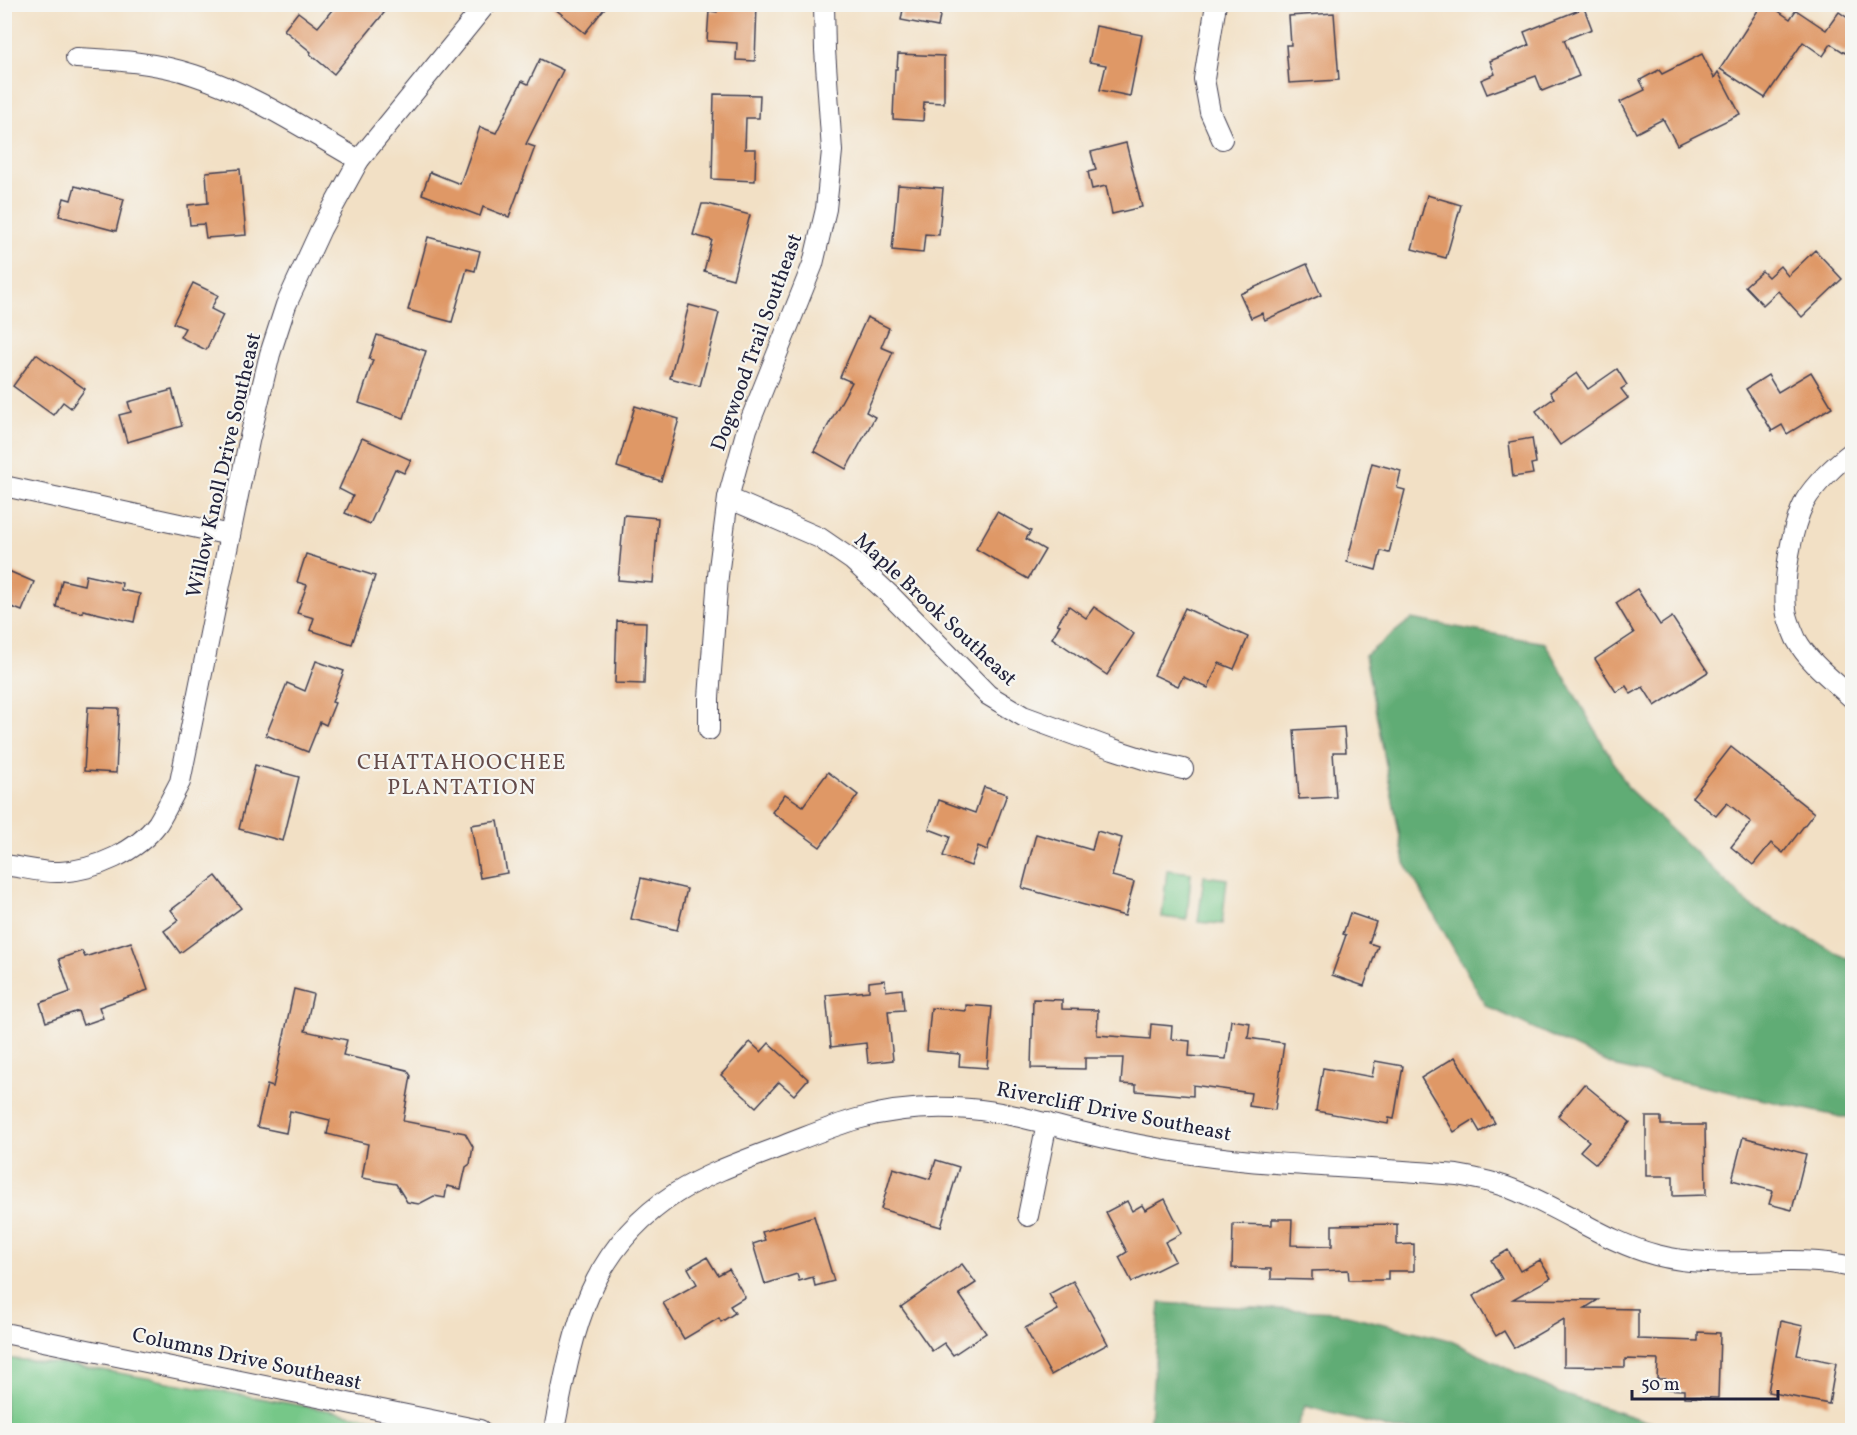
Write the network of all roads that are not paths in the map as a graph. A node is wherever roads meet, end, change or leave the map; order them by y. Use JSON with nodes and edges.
{"nodes":[{"id":1,"x":486,"y":4,"type":"edge"},
{"id":2,"x":824,"y":4,"type":"edge"},
{"id":3,"x":1216,"y":4,"type":"edge"},
{"id":4,"x":76,"y":58,"type":"dead end"},
{"id":5,"x":1222,"y":139,"type":"dead end"},
{"id":6,"x":358,"y":160,"type":"junction"},
{"id":7,"x":1852,"y":452,"type":"edge"},
{"id":8,"x":4,"y":486,"type":"edge"},
{"id":9,"x":728,"y":498,"type":"junction"},
{"id":10,"x":230,"y":535,"type":"junction"},
{"id":11,"x":1852,"y":698,"type":"edge"},
{"id":12,"x":709,"y":730,"type":"dead end"},
{"id":13,"x":1184,"y":769,"type":"dead end"},
{"id":14,"x":4,"y":865,"type":"edge"},
{"id":15,"x":1047,"y":1123,"type":"junction"},
{"id":16,"x":1028,"y":1216,"type":"dead end"},
{"id":17,"x":1852,"y":1267,"type":"edge"},
{"id":18,"x":4,"y":1333,"type":"edge"},
{"id":19,"x":480,"y":1431,"type":"edge"},
{"id":20,"x":554,"y":1431,"type":"edge"}],
"edges":[{"from":1,"to":6,"type":"street","name":"Willow Knoll Drive Southeast"},
{"from":2,"to":9,"type":"street","name":"Dogwood Trail Southeast"},
{"from":3,"to":5,"type":"street"},
{"from":4,"to":6,"type":"street"},
{"from":6,"to":10,"type":"street","name":"Willow Knoll Drive Southeast"},
{"from":7,"to":11,"type":"street"},
{"from":8,"to":10,"type":"street"},
{"from":9,"to":12,"type":"street","name":"Dogwood Trail Southeast"},
{"from":9,"to":13,"type":"street","name":"Maple Brook Southeast"},
{"from":10,"to":14,"type":"street","name":"Willow Knoll Drive Southeast"},
{"from":15,"to":16,"type":"street"},
{"from":15,"to":17,"type":"street","name":"Rivercliff Drive Southeast"},
{"from":15,"to":20,"type":"street","name":"Rivercliff Drive Southeast"},
{"from":18,"to":19,"type":"street","name":"Columns Drive Southeast"}]}
